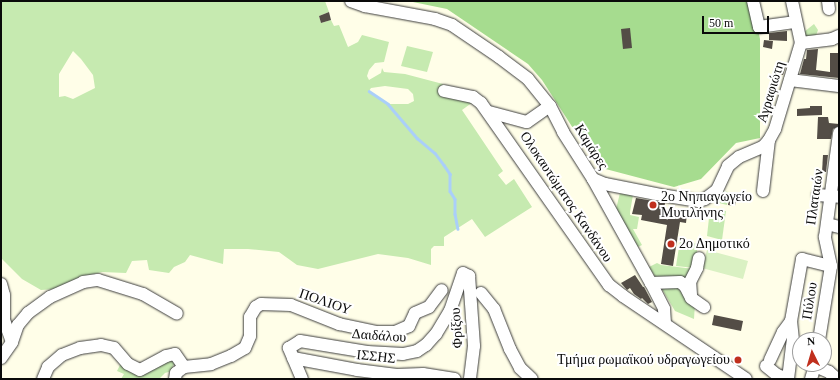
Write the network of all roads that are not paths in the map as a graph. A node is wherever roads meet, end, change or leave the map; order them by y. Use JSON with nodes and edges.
{"nodes":[{"id":1,"x":351,"y":1,"type":"edge"},
{"id":2,"x":753,"y":1,"type":"edge"},
{"id":3,"x":792,"y":1,"type":"edge"},
{"id":4,"x":796,"y":22,"type":"junction"},
{"id":5,"x":839,"y":36,"type":"edge"},
{"id":6,"x":800,"y":43,"type":"junction"},
{"id":7,"x":790,"y":80,"type":"junction"},
{"id":8,"x":839,"y":86,"type":"edge"},
{"id":9,"x":444,"y":91,"type":"dead end"},
{"id":10,"x":550,"y":106,"type":"junction"},
{"id":11,"x":489,"y":112,"type":"junction"},
{"id":12,"x":839,"y":133,"type":"edge"},
{"id":13,"x":769,"y":140,"type":"junction"},
{"id":14,"x":593,"y":179,"type":"junction"},
{"id":15,"x":764,"y":191,"type":"dead end"},
{"id":16,"x":829,"y":196,"type":"edge"},
{"id":17,"x":827,"y":224,"type":"junction"},
{"id":18,"x":839,"y":227,"type":"edge"},
{"id":19,"x":699,"y":258,"type":"dead end"},
{"id":20,"x":831,"y":266,"type":"junction"},
{"id":21,"x":469,"y":276,"type":"joint"},
{"id":22,"x":651,"y":283,"type":"junction"},
{"id":23,"x":1,"y":284,"type":"edge"},
{"id":24,"x":442,"y":290,"type":"dead end"},
{"id":25,"x":481,"y":293,"type":"dead end"},
{"id":26,"x":691,"y":298,"type":"junction"},
{"id":27,"x":704,"y":307,"type":"dead end"},
{"id":28,"x":177,"y":314,"type":"dead end"},
{"id":29,"x":791,"y":321,"type":"junction"},
{"id":30,"x":665,"y":323,"type":"junction"},
{"id":31,"x":820,"y":332,"type":"edge"},
{"id":32,"x":12,"y":342,"type":"junction"},
{"id":33,"x":291,"y":353,"type":"junction"},
{"id":34,"x":1,"y":358,"type":"edge"},
{"id":35,"x":184,"y":367,"type":"junction"},
{"id":36,"x":827,"y":372,"type":"edge"},
{"id":37,"x":836,"y":377,"type":"edge"},
{"id":38,"x":42,"y":379,"type":"edge"},
{"id":39,"x":175,"y":379,"type":"edge"},
{"id":40,"x":302,"y":379,"type":"edge"},
{"id":41,"x":455,"y":379,"type":"edge"},
{"id":42,"x":470,"y":379,"type":"edge"},
{"id":43,"x":532,"y":379,"type":"edge"},
{"id":44,"x":746,"y":379,"type":"edge"},
{"id":45,"x":788,"y":379,"type":"edge"}],
"edges":[{"from":1,"to":10,"type":"street","name":"Καμάρες"},
{"from":2,"to":4,"type":"street"},
{"from":3,"to":4,"type":"street","name":"Αγραφιώτη"},
{"from":4,"to":6,"type":"street","name":"Αγραφιώτη"},
{"from":5,"to":6,"type":"street"},
{"from":6,"to":7,"type":"street","name":"Αγραφιώτη"},
{"from":7,"to":8,"type":"street"},
{"from":7,"to":13,"type":"street","name":"Αγραφιώτη"},
{"from":9,"to":11,"type":"street","name":"Ολοκαυτώματος Κανδάνου"},
{"from":10,"to":11,"type":"street"},
{"from":10,"to":14,"type":"street","name":"Καμάρες"},
{"from":11,"to":30,"type":"street","name":"Ολοκαυτώματος Κανδάνου"},
{"from":12,"to":16,"type":"street","name":"Πλαταιών"},
{"from":13,"to":14,"type":"street"},
{"from":13,"to":15,"type":"street","name":"Αγραφιώτη"},
{"from":14,"to":22,"type":"street","name":"Καμάρες"},
{"from":16,"to":17,"type":"street","name":"Πλαταιών"},
{"from":17,"to":18,"type":"street"},
{"from":17,"to":20,"type":"street","name":"Πλαταιών"},
{"from":19,"to":26,"type":"street"},
{"from":20,"to":29,"type":"street"},
{"from":20,"to":31,"type":"street","name":"Πύλου"},
{"from":21,"to":33,"type":"street","name":"Δαιδάλου"},
{"from":21,"to":42,"type":"street","name":"Φρίξου"},
{"from":22,"to":26,"type":"street"},
{"from":22,"to":30,"type":"street","name":"Καμάρες"},
{"from":23,"to":32,"type":"street"},
{"from":24,"to":35,"type":"street","name":"ΠΟΛΙΟΥ"},
{"from":25,"to":43,"type":"street"},
{"from":26,"to":27,"type":"street"},
{"from":28,"to":32,"type":"street"},
{"from":29,"to":45,"type":"street"},
{"from":29,"to":45,"type":"street"},
{"from":30,"to":44,"type":"street"},
{"from":32,"to":34,"type":"street"},
{"from":33,"to":40,"type":"street"},
{"from":33,"to":41,"type":"street","name":"ΙΣΣΗΣ"},
{"from":35,"to":38,"type":"street"},
{"from":35,"to":39,"type":"street"},
{"from":36,"to":37,"type":"street"}]}
